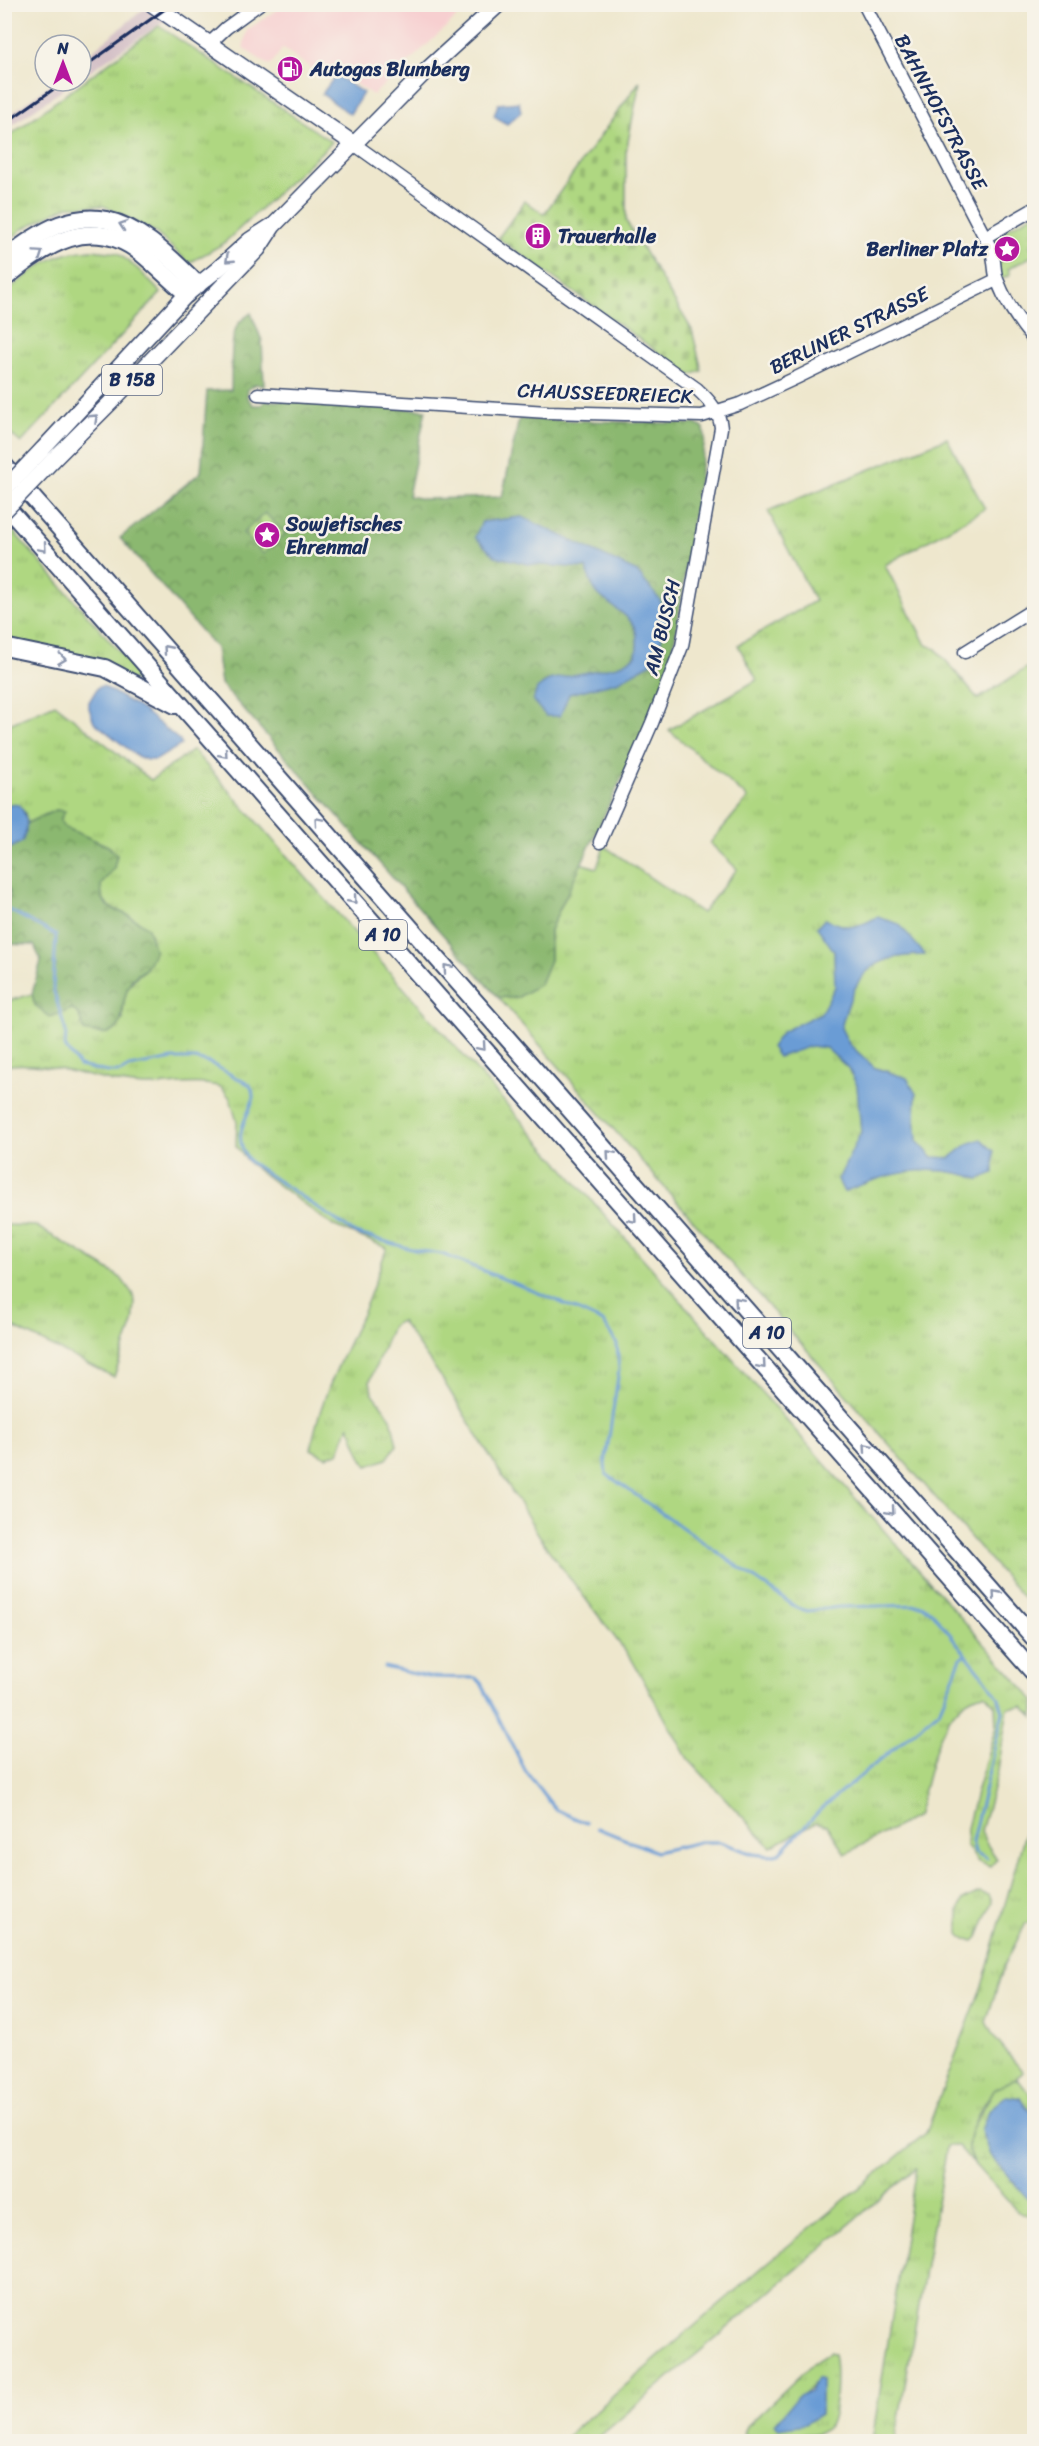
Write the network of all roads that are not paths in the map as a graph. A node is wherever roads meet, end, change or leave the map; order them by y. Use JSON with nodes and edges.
{"nodes":[{"id":1,"x":152,"y":4,"type":"edge"},
{"id":2,"x":259,"y":4,"type":"edge"},
{"id":3,"x":499,"y":4,"type":"edge"},
{"id":4,"x":864,"y":4,"type":"edge"},
{"id":5,"x":209,"y":44,"type":"junction"},
{"id":6,"x":354,"y":144,"type":"junction"},
{"id":7,"x":1035,"y":209,"type":"edge"},
{"id":8,"x":985,"y":237,"type":"junction"},
{"id":9,"x":4,"y":260,"type":"edge"},
{"id":10,"x":4,"y":279,"type":"edge"},
{"id":11,"x":996,"y":280,"type":"junction"},
{"id":12,"x":198,"y":296,"type":"junction"},
{"id":13,"x":1035,"y":340,"type":"edge"},
{"id":14,"x":258,"y":394,"type":"dead end"},
{"id":15,"x":716,"y":412,"type":"junction"},
{"id":16,"x":48,"y":455,"type":"junction"},
{"id":17,"x":4,"y":465,"type":"edge"},
{"id":18,"x":4,"y":490,"type":"edge"},
{"id":19,"x":4,"y":504,"type":"edge"},
{"id":20,"x":4,"y":511,"type":"edge"},
{"id":21,"x":1035,"y":609,"type":"edge"},
{"id":22,"x":4,"y":647,"type":"edge"},
{"id":23,"x":965,"y":652,"type":"dead end"},
{"id":24,"x":186,"y":710,"type":"junction"},
{"id":25,"x":600,"y":842,"type":"dead end"},
{"id":26,"x":1035,"y":1638,"type":"edge"},
{"id":27,"x":1035,"y":1673,"type":"edge"}],
"edges":[{"from":1,"to":5,"type":"main road"},
{"from":2,"to":5,"type":"street"},
{"from":3,"to":6,"type":"main road","number":"B 158"},
{"from":4,"to":8,"type":"street","name":"BAHNHOFSTRASSE"},
{"from":5,"to":6,"type":"main road"},
{"from":6,"to":12,"type":"main road","number":"B 158"},
{"from":6,"to":15,"type":"street","name":"CHAUSSEEDREIECK"},
{"from":7,"to":8,"type":"street"},
{"from":8,"to":11,"type":"street","name":"BAHNHOFSTRASSE"},
{"from":12,"to":9,"type":"highway","one_way":true},
{"from":10,"to":12,"type":"highway","one_way":true},
{"from":11,"to":13,"type":"street"},
{"from":11,"to":15,"type":"street","name":"BERLINER STRASSE"},
{"from":12,"to":16,"type":"main road","number":"B 158"},
{"from":14,"to":15,"type":"street","name":"CHAUSSEEDREIECK"},
{"from":15,"to":25,"type":"street","name":"AM BUSCH"},
{"from":16,"to":18,"type":"main road","number":"B 158","bridge":true},
{"from":16,"to":20,"type":"main road","number":"B 158","bridge":true},
{"from":26,"to":17,"type":"highway","number":"A 10","one_way":true},
{"from":19,"to":24,"type":"highway","number":"A 10","one_way":true},
{"from":21,"to":23,"type":"street"},
{"from":22,"to":24,"type":"highway","one_way":true},
{"from":24,"to":27,"type":"highway","number":"A 10","one_way":true}]}
